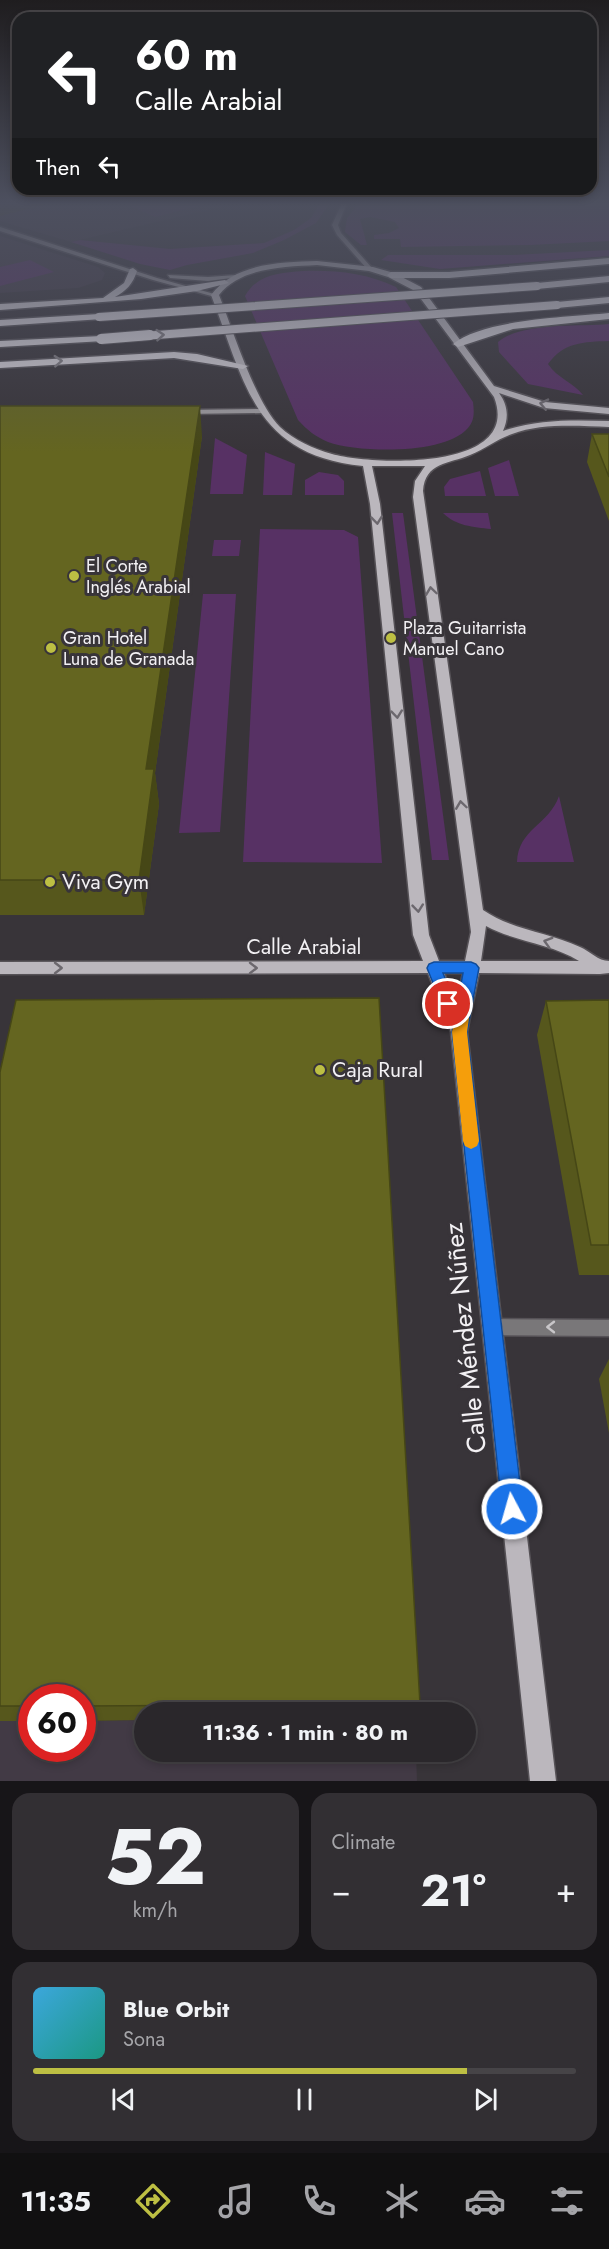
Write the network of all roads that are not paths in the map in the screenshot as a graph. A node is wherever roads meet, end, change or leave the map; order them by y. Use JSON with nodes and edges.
{"nodes":[{"id":1,"x":126,"y":286,"type":"edge"},
{"id":2,"x":182,"y":286,"type":"edge"},
{"id":3,"x":212,"y":286,"type":"edge"},
{"id":4,"x":222,"y":286,"type":"edge"},
{"id":5,"x":411,"y":286,"type":"edge"},
{"id":6,"x":535,"y":286,"type":"edge"},
{"id":7,"x":195,"y":290,"type":"junction"},
{"id":8,"x":215,"y":295,"type":"junction"},
{"id":9,"x":100,"y":300,"type":"junction"},
{"id":10,"x":609,"y":300,"type":"edge"},
{"id":11,"x":0,"y":307,"type":"edge"},
{"id":12,"x":609,"y":316,"type":"edge"},
{"id":13,"x":0,"y":323,"type":"edge"},
{"id":14,"x":0,"y":344,"type":"edge"},
{"id":15,"x":458,"y":344,"type":"junction"},
{"id":16,"x":0,"y":365,"type":"edge"},
{"id":17,"x":243,"y":366,"type":"junction"},
{"id":18,"x":493,"y":388,"type":"junction"},
{"id":19,"x":261,"y":411,"type":"junction"},
{"id":20,"x":609,"y":411,"type":"edge"},
{"id":21,"x":179,"y":412,"type":"edge"},
{"id":22,"x":609,"y":424,"type":"edge"},
{"id":23,"x":494,"y":438,"type":"junction"},
{"id":24,"x":438,"y":462,"type":"junction"},
{"id":25,"x":367,"y":463,"type":"junction"},
{"id":26,"x":476,"y":912,"type":"junction"},
{"id":27,"x":0,"y":968,"type":"edge"},
{"id":28,"x":434,"y":968,"type":"junction"},
{"id":29,"x":471,"y":968,"type":"junction"},
{"id":30,"x":604,"y":968,"type":"edge"},
{"id":31,"x":459,"y":1032,"type":"junction"},
{"id":32,"x":492,"y":1327,"type":"junction"},
{"id":33,"x":609,"y":1328,"type":"edge"},
{"id":34,"x":543,"y":1781,"type":"edge"}],
"edges":[{"from":1,"to":9,"type":"highway"},
{"from":2,"to":7,"type":"street"},
{"from":3,"to":7,"type":"highway"},
{"from":4,"to":8,"type":"main road"},
{"from":5,"to":15,"type":"main road"},
{"from":6,"to":13,"type":"highway","bridge":true},
{"from":7,"to":8,"type":"street"},
{"from":7,"to":9,"type":"highway"},
{"from":8,"to":17,"type":"main road"},
{"from":9,"to":11,"type":"highway"},
{"from":14,"to":10,"type":"highway","one_way":true,"bridge":true},
{"from":12,"to":15,"type":"highway"},
{"from":15,"to":18,"type":"main road"},
{"from":16,"to":17,"type":"highway","one_way":true},
{"from":17,"to":19,"type":"main road"},
{"from":20,"to":18,"type":"main road","one_way":true},
{"from":18,"to":23,"type":"main road"},
{"from":19,"to":21,"type":"street"},
{"from":19,"to":25,"type":"main road"},
{"from":22,"to":23,"type":"main road"},
{"from":23,"to":24,"type":"main road"},
{"from":24,"to":25,"type":"main road"},
{"from":26,"to":24,"type":"main road","one_way":true},
{"from":25,"to":28,"type":"main road","one_way":true},
{"from":26,"to":29,"type":"main road"},
{"from":30,"to":26,"type":"main road","one_way":true},
{"from":27,"to":28,"type":"main road","name":"Calle Arabial","one_way":true},
{"from":28,"to":29,"type":"main road","name":"Calle Arabial"},
{"from":28,"to":31,"type":"main road","name":"Calle Méndez Núñez"},
{"from":29,"to":30,"type":"main road","name":"Calle Arabial"},
{"from":29,"to":31,"type":"main road","name":"Calle Méndez Núñez"},
{"from":31,"to":32,"type":"main road","name":"Calle Méndez Núñez"},
{"from":33,"to":32,"type":"street","one_way":true},
{"from":32,"to":34,"type":"main road","name":"Calle Méndez Núñez"}]}
